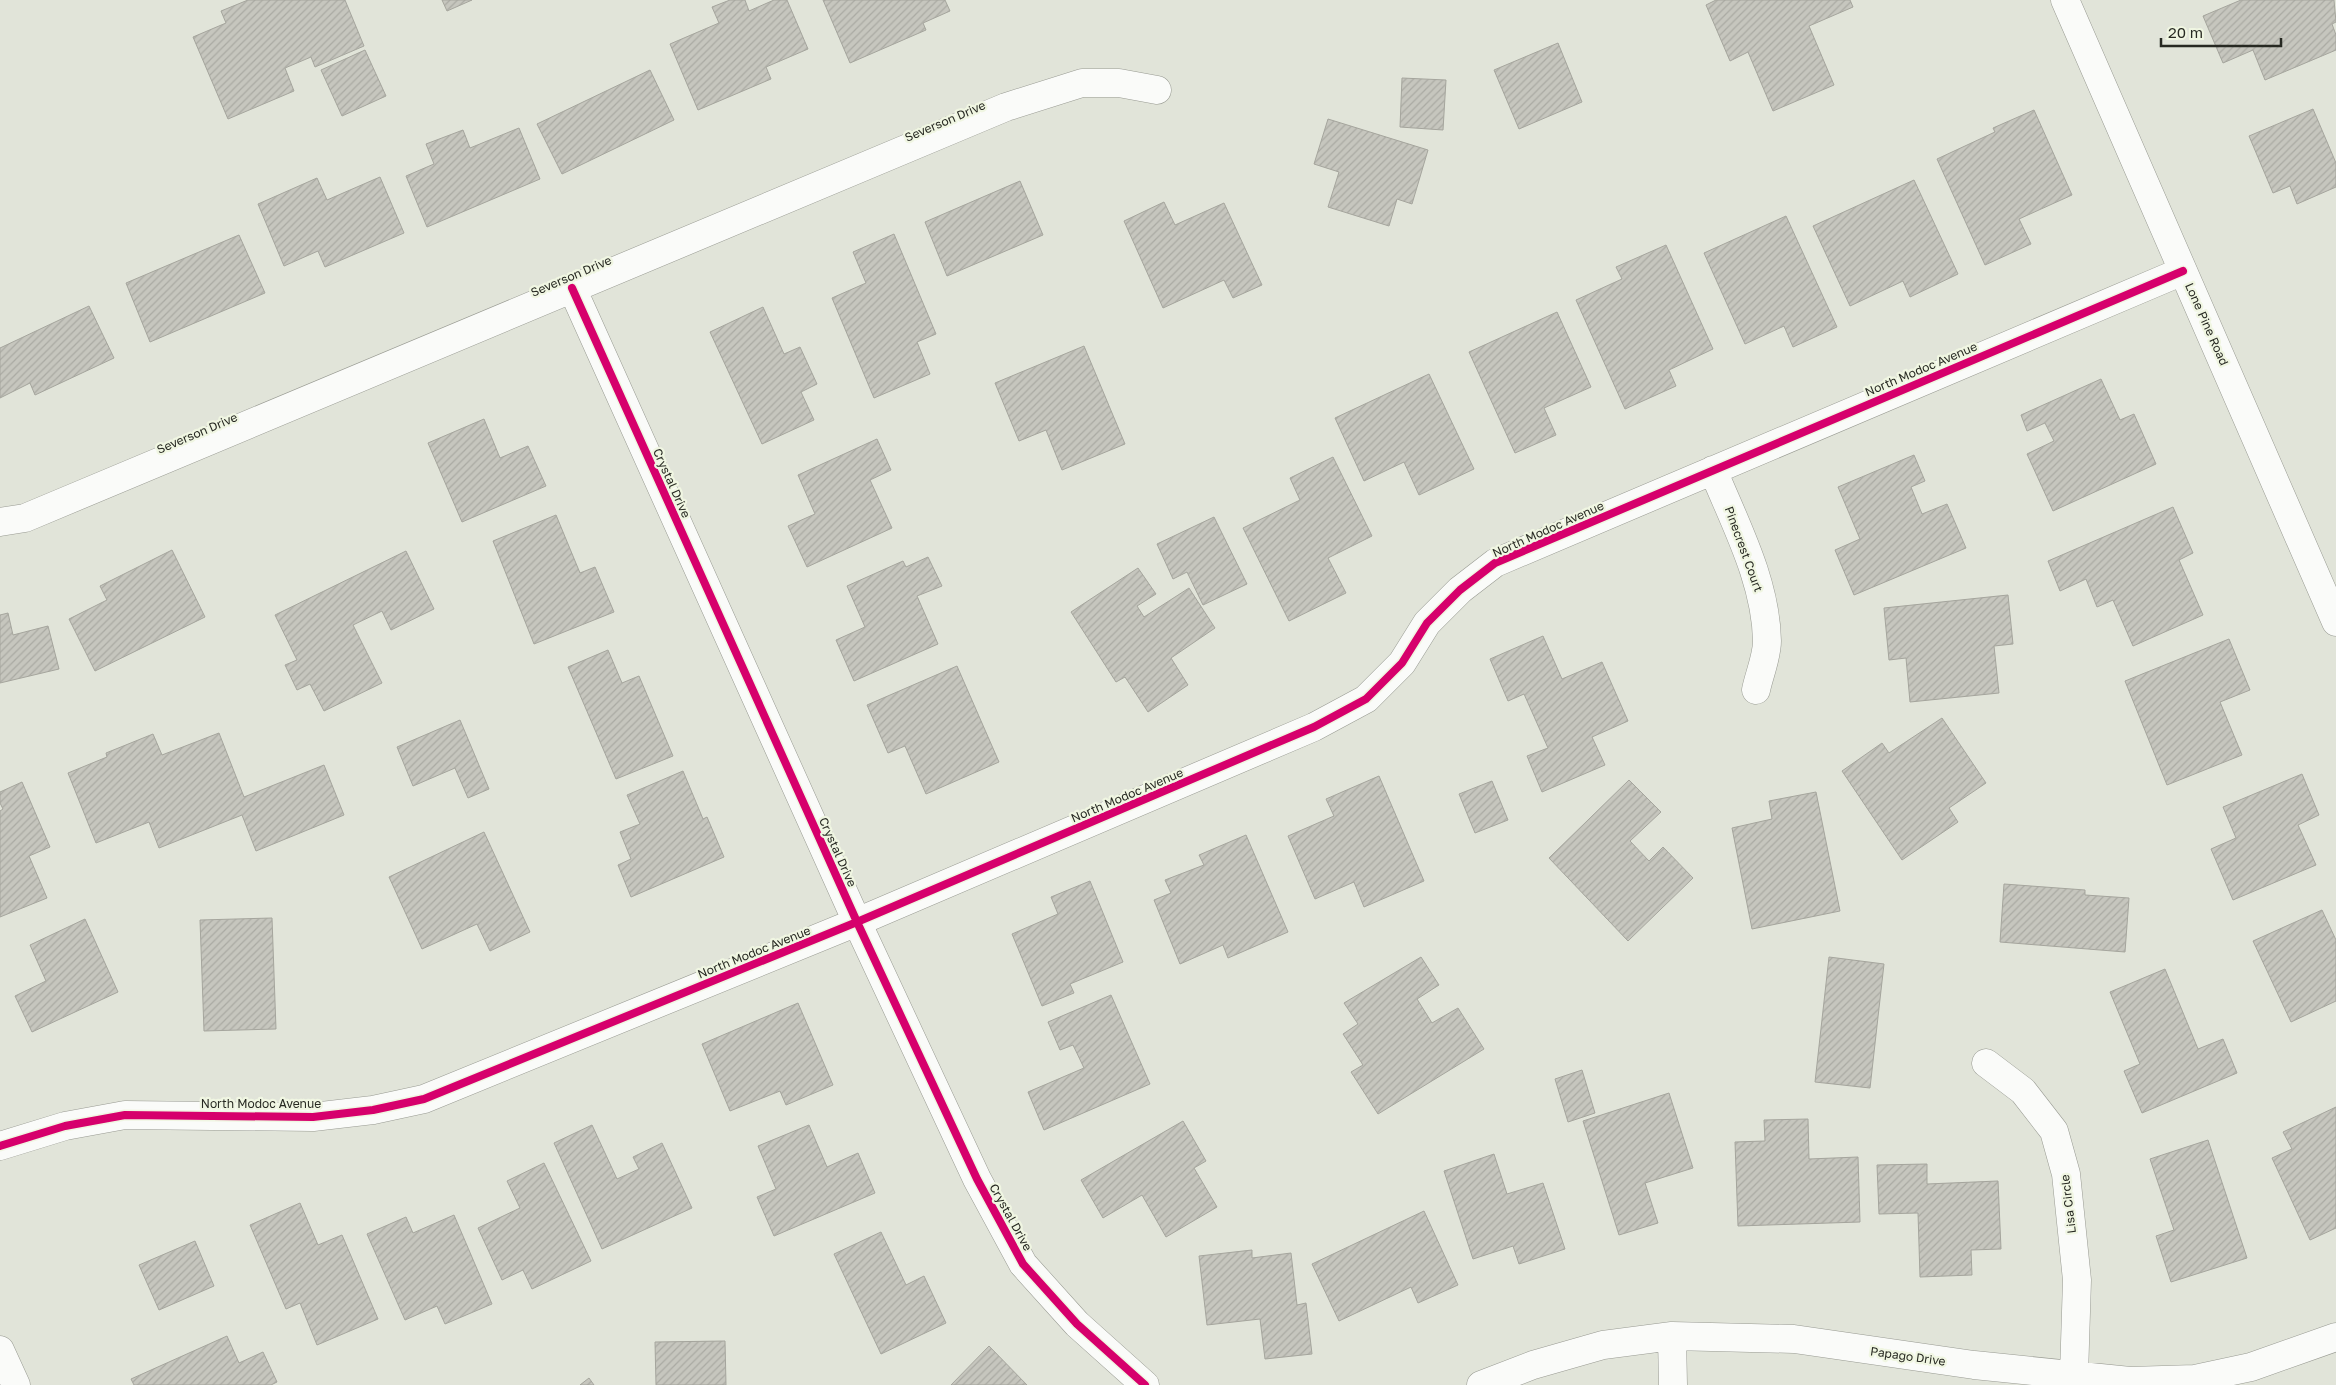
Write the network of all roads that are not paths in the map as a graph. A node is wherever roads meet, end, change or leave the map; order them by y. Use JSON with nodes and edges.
{"nodes":[{"id":1,"x":2065,"y":0,"type":"edge"},
{"id":2,"x":1157,"y":90,"type":"dead end"},
{"id":3,"x":2183,"y":270,"type":"junction"},
{"id":4,"x":572,"y":288,"type":"junction"},
{"id":5,"x":1713,"y":470,"type":"junction"},
{"id":6,"x":0,"y":522,"type":"edge"},
{"id":7,"x":2336,"y":622,"type":"edge"},
{"id":8,"x":1756,"y":690,"type":"dead end"},
{"id":9,"x":857,"y":922,"type":"junction"},
{"id":10,"x":1986,"y":1063,"type":"dead end"},
{"id":11,"x":0,"y":1146,"type":"edge"},
{"id":12,"x":1672,"y":1336,"type":"junction"},
{"id":13,"x":2336,"y":1337,"type":"edge"},
{"id":14,"x":0,"y":1350,"type":"edge"},
{"id":15,"x":2074,"y":1375,"type":"junction"},
{"id":16,"x":16,"y":1385,"type":"edge"},
{"id":17,"x":1145,"y":1385,"type":"edge"},
{"id":18,"x":1481,"y":1385,"type":"edge"},
{"id":19,"x":1674,"y":1385,"type":"edge"}],
"edges":[{"from":1,"to":3,"type":"street","name":"Lone Pine Road"},
{"from":2,"to":4,"type":"street","name":"Severson Drive"},
{"from":3,"to":5,"type":"street","name":"North Modoc Avenue"},
{"from":3,"to":7,"type":"street","name":"Lone Pine Road"},
{"from":4,"to":6,"type":"street","name":"Severson Drive"},
{"from":4,"to":9,"type":"street","name":"Crystal Drive"},
{"from":5,"to":8,"type":"street","name":"Pinecrest Court"},
{"from":5,"to":9,"type":"street","name":"North Modoc Avenue"},
{"from":9,"to":11,"type":"street","name":"North Modoc Avenue"},
{"from":9,"to":17,"type":"street","name":"Crystal Drive"},
{"from":10,"to":15,"type":"street","name":"Lisa Circle"},
{"from":12,"to":15,"type":"street","name":"Papago Drive"},
{"from":12,"to":18,"type":"street","name":"Papago Drive"},
{"from":12,"to":19,"type":"street"},
{"from":13,"to":15,"type":"street","name":"Papago Drive"},
{"from":14,"to":16,"type":"street"}]}
